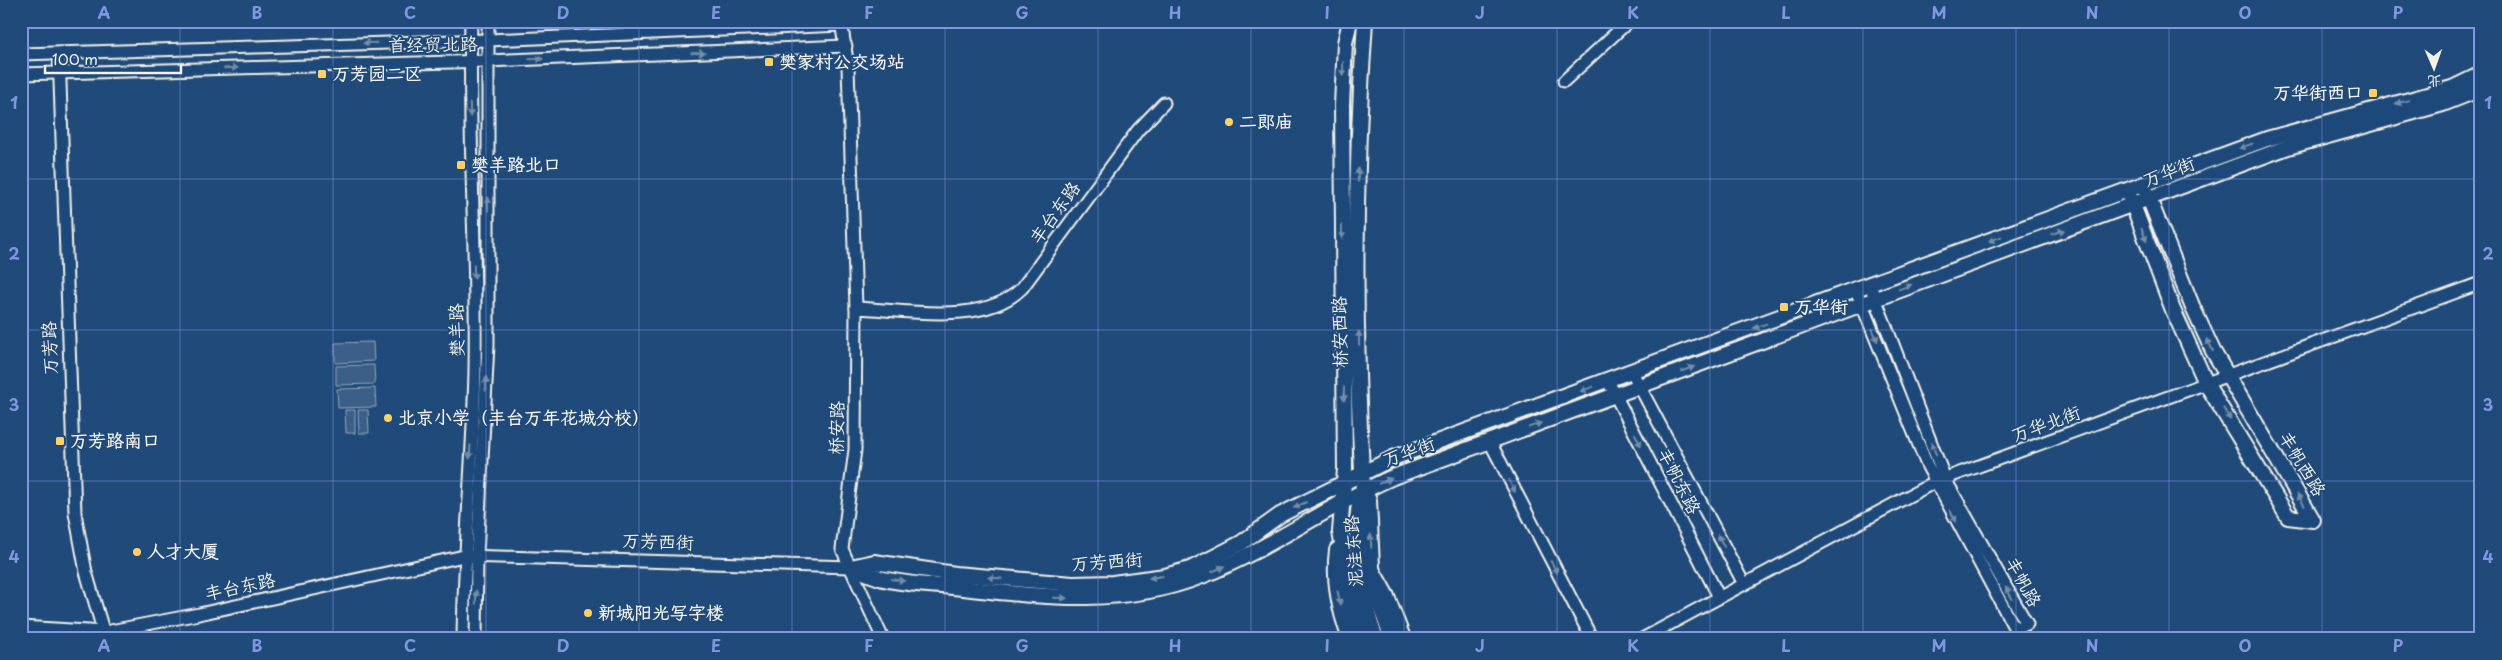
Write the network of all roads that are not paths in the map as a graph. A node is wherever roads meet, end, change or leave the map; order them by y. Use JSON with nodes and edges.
{"nodes":[{"id":1,"x":471,"y":21,"type":"edge"},
{"id":2,"x":488,"y":21,"type":"edge"},
{"id":3,"x":1350,"y":21,"type":"edge"},
{"id":4,"x":1364,"y":21,"type":"edge"},
{"id":5,"x":1629,"y":21,"type":"edge"},
{"id":6,"x":842,"y":23,"type":"edge"},
{"id":7,"x":471,"y":40,"type":"junction"},
{"id":8,"x":488,"y":40,"type":"junction"},
{"id":9,"x":846,"y":46,"type":"junction"},
{"id":10,"x":59,"y":53,"type":"junction"},
{"id":11,"x":21,"y":54,"type":"edge"},
{"id":12,"x":470,"y":61,"type":"junction"},
{"id":13,"x":487,"y":62,"type":"junction"},
{"id":14,"x":60,"y":72,"type":"junction"},
{"id":15,"x":21,"y":74,"type":"edge"},
{"id":16,"x":2481,"y":74,"type":"edge"},
{"id":17,"x":1564,"y":81,"type":"dead end"},
{"id":18,"x":2481,"y":89,"type":"edge"},
{"id":19,"x":1164,"y":103,"type":"dead end"},
{"id":20,"x":2143,"y":184,"type":"junction"},
{"id":21,"x":2127,"y":190,"type":"junction"},
{"id":22,"x":2149,"y":199,"type":"junction"},
{"id":23,"x":2133,"y":205,"type":"junction"},
{"id":24,"x":2481,"y":283,"type":"edge"},
{"id":25,"x":1870,"y":285,"type":"junction"},
{"id":26,"x":1856,"y":290,"type":"junction"},
{"id":27,"x":1875,"y":298,"type":"junction"},
{"id":28,"x":1862,"y":304,"type":"junction"},
{"id":29,"x":856,"y":308,"type":"junction"},
{"id":30,"x":1632,"y":372,"type":"junction"},
{"id":31,"x":2226,"y":377,"type":"junction"},
{"id":32,"x":1608,"y":381,"type":"junction"},
{"id":33,"x":2207,"y":385,"type":"junction"},
{"id":34,"x":1640,"y":387,"type":"junction"},
{"id":35,"x":1616,"y":396,"type":"junction"},
{"id":36,"x":1490,"y":442,"type":"junction"},
{"id":37,"x":1362,"y":474,"type":"junction"},
{"id":38,"x":1940,"y":481,"type":"junction"},
{"id":39,"x":1344,"y":483,"type":"junction"},
{"id":40,"x":1363,"y":490,"type":"junction"},
{"id":41,"x":1341,"y":503,"type":"junction"},
{"id":42,"x":1340,"y":532,"type":"junction"},
{"id":43,"x":477,"y":555,"type":"junction"},
{"id":44,"x":464,"y":556,"type":"junction"},
{"id":45,"x":852,"y":567,"type":"junction"},
{"id":46,"x":1372,"y":567,"type":"junction"},
{"id":47,"x":1744,"y":584,"type":"junction"},
{"id":48,"x":1719,"y":598,"type":"junction"},
{"id":49,"x":21,"y":627,"type":"edge"},
{"id":50,"x":105,"y":635,"type":"edge"},
{"id":51,"x":463,"y":639,"type":"edge"},
{"id":52,"x":476,"y":639,"type":"edge"},
{"id":53,"x":883,"y":639,"type":"edge"},
{"id":54,"x":1350,"y":639,"type":"edge"},
{"id":55,"x":1363,"y":639,"type":"edge"},
{"id":56,"x":1376,"y":639,"type":"edge"},
{"id":57,"x":1392,"y":639,"type":"edge"},
{"id":58,"x":1405,"y":639,"type":"edge"},
{"id":59,"x":1592,"y":639,"type":"edge"},
{"id":60,"x":1642,"y":639,"type":"edge"}],
"edges":[{"from":1,"to":7,"type":"street","name":"樊羊路"},
{"from":2,"to":8,"type":"street","name":"樊羊路"},
{"from":3,"to":39,"type":"main road","name":"桥安西路","one_way":true},
{"from":37,"to":4,"type":"main road","name":"桥安西路","one_way":true},
{"from":5,"to":17,"type":"street"},
{"from":6,"to":8,"type":"street","name":"首经贸北路"},
{"from":6,"to":9,"type":"street","name":"桥安路"},
{"from":7,"to":8,"type":"street","name":"首经贸北路"},
{"from":7,"to":10,"type":"street","name":"首经贸北路","one_way":true},
{"from":7,"to":12,"type":"street","name":"樊羊路"},
{"from":8,"to":13,"type":"street","name":"樊羊路"},
{"from":13,"to":9,"type":"street","name":"首经贸北路","one_way":true},
{"from":9,"to":29,"type":"street","name":"桥安路"},
{"from":10,"to":11,"type":"street","name":"首经贸北路"},
{"from":10,"to":14,"type":"street","name":"万芳路"},
{"from":12,"to":13,"type":"street","name":"首经贸北路"},
{"from":14,"to":12,"type":"street","name":"首经贸北路","one_way":true},
{"from":12,"to":44,"type":"street","name":"樊羊路","one_way":true},
{"from":43,"to":13,"type":"street","name":"樊羊路","one_way":true},
{"from":14,"to":15,"type":"street","name":"首经贸北路"},
{"from":14,"to":50,"type":"street","name":"万芳路"},
{"from":16,"to":20,"type":"main road","name":"万华街","one_way":true},
{"from":18,"to":22,"type":"main road","name":"万华街"},
{"from":19,"to":29,"type":"street","name":"丰台东路"},
{"from":20,"to":21,"type":"main road","name":"万华街"},
{"from":20,"to":22,"type":"main road","name":"丰帆西路"},
{"from":21,"to":23,"type":"main road","name":"丰帆西路"},
{"from":21,"to":25,"type":"main road","name":"万华街","one_way":true},
{"from":22,"to":23,"type":"main road","name":"万华街"},
{"from":31,"to":22,"type":"main road","name":"丰帆西路","one_way":true},
{"from":27,"to":23,"type":"main road","name":"万华街","one_way":true},
{"from":23,"to":33,"type":"main road","name":"丰帆西路","one_way":true},
{"from":24,"to":31,"type":"street","name":"万华北街"},
{"from":25,"to":26,"type":"main road","name":"万华街"},
{"from":25,"to":27,"type":"street","name":"丰帆路"},
{"from":26,"to":28,"type":"street","name":"丰帆路"},
{"from":26,"to":30,"type":"main road","name":"万华街","one_way":true},
{"from":27,"to":28,"type":"main road","name":"万华街"},
{"from":38,"to":27,"type":"street","name":"丰帆路","one_way":true},
{"from":34,"to":28,"type":"main road","name":"万华街","one_way":true},
{"from":28,"to":38,"type":"street","name":"丰帆路","one_way":true},
{"from":29,"to":45,"type":"street","name":"桥安路"},
{"from":30,"to":32,"type":"main road","name":"万华街"},
{"from":30,"to":34,"type":"street","name":"丰帆东路"},
{"from":31,"to":33,"type":"street","name":"万华北街"},
{"from":33,"to":31,"type":"main road","name":"丰帆西路","one_way":true},
{"from":32,"to":35,"type":"street","name":"丰帆东路"},
{"from":32,"to":37,"type":"main road","name":"万华街","one_way":true},
{"from":33,"to":38,"type":"street","name":"万华北街"},
{"from":34,"to":35,"type":"main road","name":"万华街"},
{"from":47,"to":34,"type":"street","name":"丰帆东路","one_way":true},
{"from":36,"to":35,"type":"main road","name":"万华街","one_way":true},
{"from":35,"to":48,"type":"street","name":"丰帆东路","one_way":true},
{"from":40,"to":36,"type":"main road","name":"万华街","one_way":true},
{"from":36,"to":59,"type":"street","one_way":true},
{"from":37,"to":39,"type":"main road","name":"万华街"},
{"from":37,"to":40,"type":"main road","name":"桥安西路"},
{"from":38,"to":38,"type":"street","name":"丰帆路","one_way":true},
{"from":38,"to":47,"type":"street","name":"万华北街"},
{"from":39,"to":41,"type":"main road","name":"桥安西路"},
{"from":39,"to":45,"type":"main road","name":"万芳西街","one_way":true},
{"from":40,"to":41,"type":"main road","name":"万华街"},
{"from":46,"to":40,"type":"main road","name":"泥洼东路","one_way":true},
{"from":40,"to":56,"type":"main road","name":"桥安西路"},
{"from":41,"to":42,"type":"main road","name":"桥安西路"},
{"from":45,"to":41,"type":"main road","name":"万芳西街","one_way":true},
{"from":42,"to":54,"type":"main road","name":"泥洼东路","one_way":true},
{"from":42,"to":55,"type":"main road","name":"桥安西路"},
{"from":43,"to":44,"type":"street","name":"万芳西街"},
{"from":43,"to":45,"type":"street","name":"万芳西街"},
{"from":52,"to":43,"type":"street","name":"樊羊路","one_way":true},
{"from":44,"to":50,"type":"street","name":"丰台东路"},
{"from":44,"to":51,"type":"street","name":"樊羊路"},
{"from":45,"to":53,"type":"street","name":"桥安路"},
{"from":46,"to":57,"type":"main road","name":"泥洼东路"},
{"from":46,"to":58,"type":"street"},
{"from":47,"to":48,"type":"street","name":"万华北街"},
{"from":48,"to":60,"type":"street","name":"万华北街"},
{"from":49,"to":50,"type":"street","name":"丰台东路"}]}
